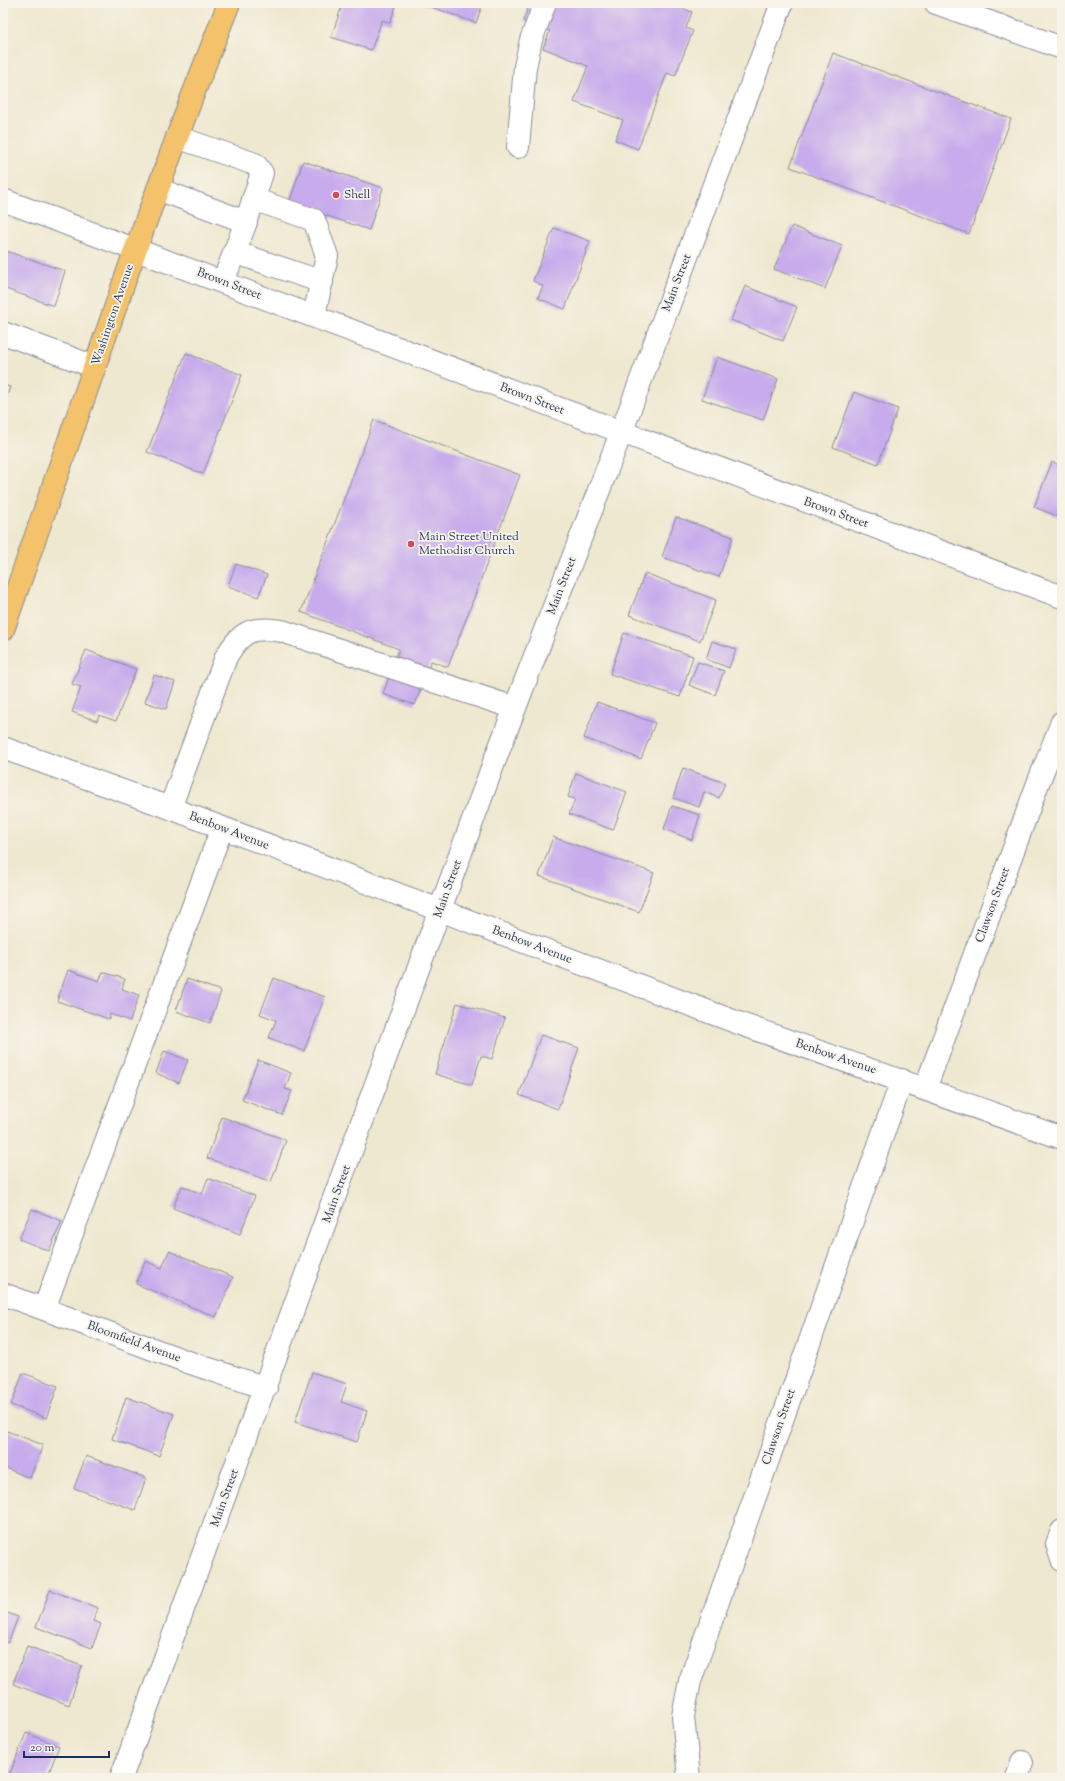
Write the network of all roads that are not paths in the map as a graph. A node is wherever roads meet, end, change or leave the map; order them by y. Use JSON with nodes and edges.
{"nodes":[{"id":1,"x":229,"y":3,"type":"edge"},
{"id":2,"x":545,"y":3,"type":"edge"},
{"id":3,"x":782,"y":3,"type":"edge"},
{"id":4,"x":936,"y":3,"type":"edge"},
{"id":5,"x":1062,"y":48,"type":"edge"},
{"id":6,"x":177,"y":137,"type":"junction"},
{"id":7,"x":518,"y":146,"type":"dead end"},
{"id":8,"x":158,"y":189,"type":"junction"},
{"id":9,"x":254,"y":199,"type":"junction"},
{"id":10,"x":3,"y":200,"type":"edge"},
{"id":11,"x":246,"y":222,"type":"junction"},
{"id":12,"x":136,"y":248,"type":"junction"},
{"id":13,"x":234,"y":252,"type":"junction"},
{"id":14,"x":223,"y":282,"type":"junction"},
{"id":15,"x":322,"y":282,"type":"junction"},
{"id":16,"x":314,"y":316,"type":"junction"},
{"id":17,"x":3,"y":333,"type":"edge"},
{"id":18,"x":95,"y":367,"type":"junction"},
{"id":19,"x":621,"y":433,"type":"junction"},
{"id":20,"x":1062,"y":597,"type":"edge"},
{"id":21,"x":3,"y":630,"type":"edge"},
{"id":22,"x":515,"y":708,"type":"junction"},
{"id":23,"x":1062,"y":722,"type":"edge"},
{"id":24,"x":3,"y":748,"type":"edge"},
{"id":25,"x":170,"y":808,"type":"junction"},
{"id":26,"x":222,"y":828,"type":"junction"},
{"id":27,"x":440,"y":910,"type":"junction"},
{"id":28,"x":902,"y":1080,"type":"junction"},
{"id":29,"x":925,"y":1089,"type":"junction"},
{"id":30,"x":1062,"y":1138,"type":"edge"},
{"id":31,"x":3,"y":1294,"type":"edge"},
{"id":32,"x":44,"y":1309,"type":"junction"},
{"id":33,"x":266,"y":1388,"type":"junction"},
{"id":34,"x":1062,"y":1531,"type":"edge"},
{"id":35,"x":1062,"y":1560,"type":"edge"},
{"id":36,"x":121,"y":1778,"type":"edge"},
{"id":37,"x":689,"y":1778,"type":"edge"}],
"edges":[{"from":1,"to":6,"type":"main road","name":"Washington Avenue"},
{"from":2,"to":7,"type":"street"},
{"from":3,"to":19,"type":"street","name":"Main Street"},
{"from":4,"to":5,"type":"street"},
{"from":6,"to":8,"type":"main road","name":"Washington Avenue"},
{"from":6,"to":9,"type":"street"},
{"from":8,"to":11,"type":"street"},
{"from":8,"to":12,"type":"main road","name":"Washington Avenue"},
{"from":9,"to":11,"type":"street"},
{"from":9,"to":15,"type":"street"},
{"from":10,"to":12,"type":"street","name":"Brown Street"},
{"from":11,"to":13,"type":"street"},
{"from":12,"to":14,"type":"street","name":"Brown Street"},
{"from":12,"to":18,"type":"main road","name":"Washington Avenue"},
{"from":13,"to":14,"type":"street"},
{"from":13,"to":15,"type":"street"},
{"from":14,"to":16,"type":"street","name":"Brown Street"},
{"from":15,"to":16,"type":"street"},
{"from":16,"to":19,"type":"street","name":"Brown Street"},
{"from":17,"to":18,"type":"street"},
{"from":18,"to":21,"type":"main road","name":"Washington Avenue"},
{"from":19,"to":20,"type":"street","name":"Brown Street"},
{"from":19,"to":22,"type":"street","name":"Main Street"},
{"from":22,"to":25,"type":"street"},
{"from":22,"to":27,"type":"street","name":"Main Street"},
{"from":23,"to":29,"type":"street","name":"Clawson Street"},
{"from":24,"to":25,"type":"street","name":"Benbow Avenue"},
{"from":25,"to":26,"type":"street","name":"Benbow Avenue"},
{"from":26,"to":27,"type":"street","name":"Benbow Avenue"},
{"from":26,"to":32,"type":"street"},
{"from":27,"to":28,"type":"street","name":"Benbow Avenue"},
{"from":27,"to":33,"type":"street","name":"Main Street"},
{"from":28,"to":29,"type":"street","name":"Benbow Avenue"},
{"from":28,"to":37,"type":"street","name":"Clawson Street"},
{"from":29,"to":30,"type":"street","name":"Benbow Avenue"},
{"from":31,"to":32,"type":"street","name":"Bloomfield Avenue"},
{"from":32,"to":33,"type":"street","name":"Bloomfield Avenue"},
{"from":33,"to":36,"type":"street","name":"Main Street"},
{"from":34,"to":35,"type":"street"}]}
